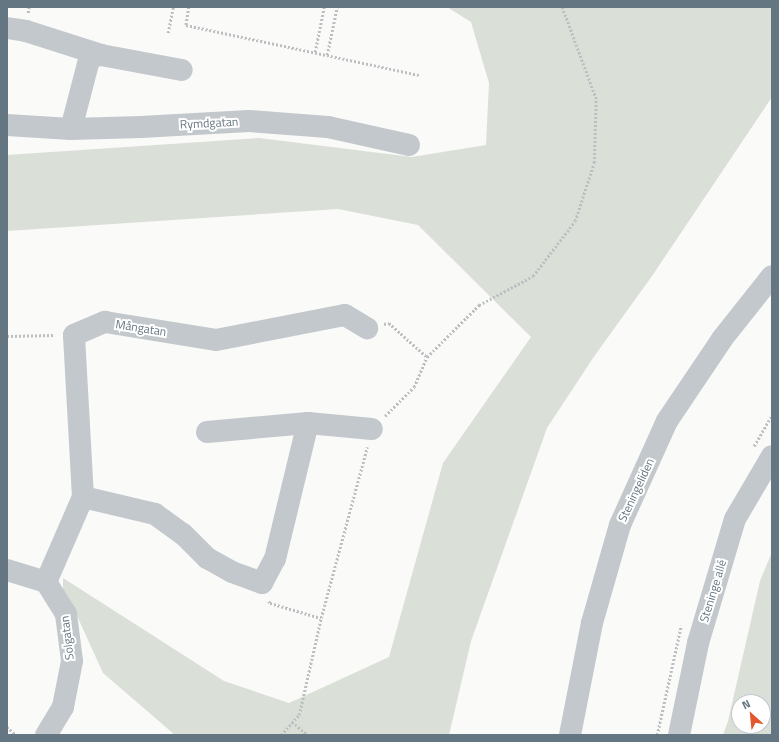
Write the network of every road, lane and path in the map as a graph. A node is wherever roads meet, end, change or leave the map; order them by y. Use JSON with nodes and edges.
{"nodes":[{"id":1,"x":173,"y":7,"type":"edge"},
{"id":2,"x":189,"y":7,"type":"edge"},
{"id":3,"x":324,"y":7,"type":"edge"},
{"id":4,"x":337,"y":7,"type":"edge"},
{"id":5,"x":562,"y":7,"type":"edge"},
{"id":6,"x":7,"y":28,"type":"edge"},
{"id":7,"x":168,"y":33,"type":"dead end"},
{"id":8,"x":315,"y":52,"type":"junction"},
{"id":9,"x":101,"y":55,"type":"junction"},
{"id":10,"x":327,"y":55,"type":"junction"},
{"id":11,"x":182,"y":70,"type":"dead end"},
{"id":12,"x":420,"y":75,"type":"dead end"},
{"id":13,"x":7,"y":125,"type":"edge"},
{"id":14,"x":71,"y":129,"type":"junction"},
{"id":15,"x":409,"y":145,"type":"dead end"},
{"id":16,"x":772,"y":276,"type":"edge"},
{"id":17,"x":367,"y":328,"type":"joint"},
{"id":18,"x":74,"y":335,"type":"junction"},
{"id":19,"x":7,"y":336,"type":"edge"},
{"id":20,"x":427,"y":357,"type":"junction"},
{"id":21,"x":308,"y":423,"type":"junction"},
{"id":22,"x":372,"y":429,"type":"junction"},
{"id":23,"x":207,"y":432,"type":"dead end"},
{"id":24,"x":772,"y":456,"type":"edge"},
{"id":25,"x":83,"y":496,"type":"junction"},
{"id":26,"x":7,"y":570,"type":"edge"},
{"id":27,"x":46,"y":582,"type":"junction"},
{"id":28,"x":262,"y":583,"type":"junction"},
{"id":29,"x":321,"y":618,"type":"junction"},
{"id":30,"x":292,"y":722,"type":"junction"},
{"id":31,"x":7,"y":727,"type":"edge"},
{"id":32,"x":16,"y":735,"type":"edge"},
{"id":33,"x":46,"y":735,"type":"edge"},
{"id":34,"x":281,"y":735,"type":"edge"},
{"id":35,"x":308,"y":735,"type":"edge"},
{"id":36,"x":570,"y":735,"type":"edge"},
{"id":37,"x":679,"y":735,"type":"edge"}],
"edges":[{"from":1,"to":7,"type":"path"},
{"from":2,"to":8,"type":"path"},
{"from":3,"to":8,"type":"path"},
{"from":4,"to":10,"type":"path"},
{"from":5,"to":20,"type":"path"},
{"from":6,"to":9,"type":"street"},
{"from":8,"to":10,"type":"path"},
{"from":9,"to":11,"type":"street"},
{"from":9,"to":14,"type":"street"},
{"from":10,"to":12,"type":"path"},
{"from":13,"to":14,"type":"street","name":"Rymdgatan"},
{"from":14,"to":15,"type":"street","name":"Rymdgatan"},
{"from":16,"to":36,"type":"street","name":"Steningeliden"},
{"from":17,"to":18,"type":"street","name":"Mångatan"},
{"from":17,"to":20,"type":"path"},
{"from":18,"to":19,"type":"path"},
{"from":18,"to":25,"type":"street"},
{"from":20,"to":22,"type":"path"},
{"from":21,"to":22,"type":"street"},
{"from":21,"to":23,"type":"street"},
{"from":21,"to":28,"type":"street"},
{"from":22,"to":29,"type":"path"},
{"from":24,"to":37,"type":"street","name":"Steninge allé"},
{"from":25,"to":27,"type":"street"},
{"from":25,"to":28,"type":"street"},
{"from":26,"to":27,"type":"street"},
{"from":27,"to":33,"type":"street","name":"Solgatan"},
{"from":28,"to":29,"type":"path"},
{"from":29,"to":30,"type":"path"},
{"from":30,"to":34,"type":"path"},
{"from":30,"to":35,"type":"path"},
{"from":31,"to":32,"type":"path"}]}
